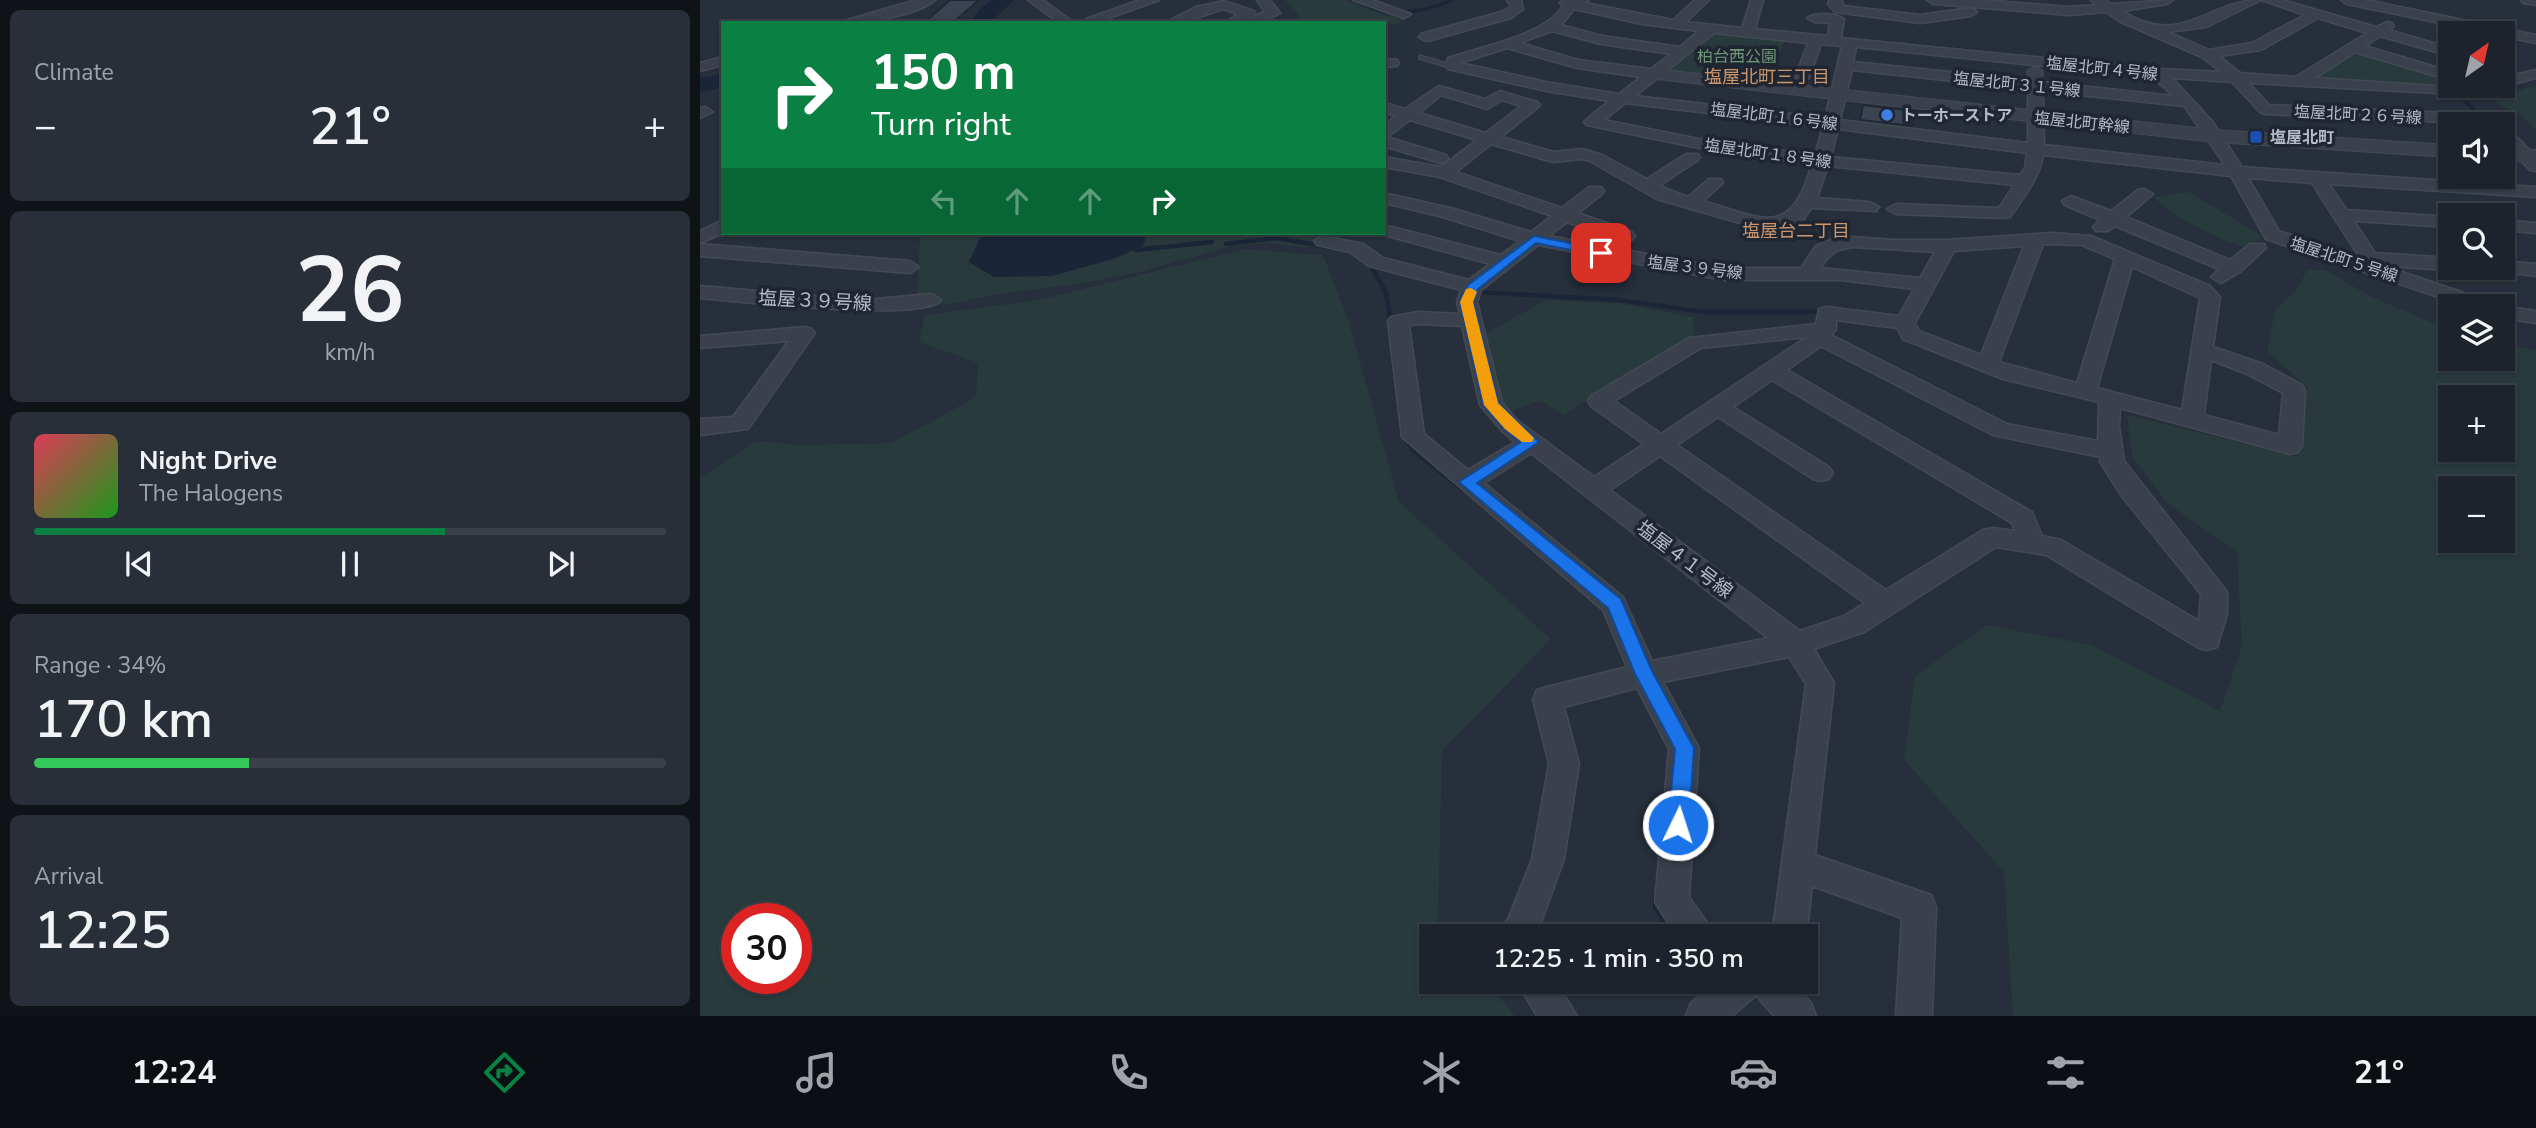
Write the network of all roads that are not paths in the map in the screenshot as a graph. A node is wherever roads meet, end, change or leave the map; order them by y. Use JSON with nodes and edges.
{"nodes":[{"id":1,"x":929,"y":0,"type":"edge"},
{"id":2,"x":1034,"y":0,"type":"edge"},
{"id":3,"x":1153,"y":0,"type":"edge"},
{"id":4,"x":1263,"y":0,"type":"edge"},
{"id":5,"x":1359,"y":0,"type":"edge"},
{"id":6,"x":1513,"y":0,"type":"edge"},
{"id":7,"x":1703,"y":0,"type":"edge"},
{"id":8,"x":1757,"y":0,"type":"edge"},
{"id":9,"x":1835,"y":0,"type":"edge"},
{"id":10,"x":1933,"y":0,"type":"edge"},
{"id":11,"x":2167,"y":0,"type":"edge"},
{"id":12,"x":2255,"y":0,"type":"edge"},
{"id":13,"x":2268,"y":0,"type":"edge"},
{"id":14,"x":2347,"y":0,"type":"edge"},
{"id":15,"x":2527,"y":0,"type":"edge"},
{"id":16,"x":2536,"y":1,"type":"edge"},
{"id":17,"x":1570,"y":2,"type":"edge"},
{"id":18,"x":2103,"y":4,"type":"edge"},
{"id":19,"x":1626,"y":5,"type":"dead end"},
{"id":20,"x":1996,"y":7,"type":"junction"},
{"id":21,"x":2316,"y":13,"type":"junction"},
{"id":22,"x":2408,"y":13,"type":"junction"},
{"id":23,"x":1404,"y":14,"type":"dead end"},
{"id":24,"x":1608,"y":14,"type":"junction"},
{"id":25,"x":1814,"y":18,"type":"dead end"},
{"id":26,"x":853,"y":21,"type":"edge"},
{"id":27,"x":1066,"y":21,"type":"edge"},
{"id":28,"x":1074,"y":21,"type":"edge"},
{"id":29,"x":1099,"y":21,"type":"edge"},
{"id":30,"x":1175,"y":21,"type":"edge"},
{"id":31,"x":1234,"y":21,"type":"edge"},
{"id":32,"x":1258,"y":21,"type":"edge"},
{"id":33,"x":2440,"y":21,"type":"edge"},
{"id":34,"x":1676,"y":24,"type":"junction"},
{"id":35,"x":1550,"y":26,"type":"junction"},
{"id":36,"x":1712,"y":29,"type":"junction"},
{"id":37,"x":2151,"y":30,"type":"junction"},
{"id":38,"x":1746,"y":32,"type":"junction"},
{"id":39,"x":2378,"y":32,"type":"junction"},
{"id":40,"x":1912,"y":35,"type":"dead end"},
{"id":41,"x":1426,"y":37,"type":"dead end"},
{"id":42,"x":2515,"y":37,"type":"edge"},
{"id":43,"x":1816,"y":38,"type":"junction"},
{"id":44,"x":1834,"y":40,"type":"junction"},
{"id":45,"x":2536,"y":40,"type":"edge"},
{"id":46,"x":1850,"y":42,"type":"junction"},
{"id":47,"x":1509,"y":44,"type":"junction"},
{"id":48,"x":1900,"y":47,"type":"junction"},
{"id":49,"x":2353,"y":47,"type":"junction"},
{"id":50,"x":2438,"y":47,"type":"edge"},
{"id":51,"x":1682,"y":51,"type":"junction"},
{"id":52,"x":2126,"y":54,"type":"dead end"},
{"id":53,"x":2207,"y":54,"type":"junction"},
{"id":54,"x":1423,"y":57,"type":"dead end"},
{"id":55,"x":2035,"y":61,"type":"junction"},
{"id":56,"x":721,"y":62,"type":"edge"},
{"id":57,"x":1846,"y":65,"type":"junction"},
{"id":58,"x":1453,"y":66,"type":"junction"},
{"id":59,"x":700,"y":67,"type":"edge"},
{"id":60,"x":2515,"y":70,"type":"edge"},
{"id":61,"x":2438,"y":72,"type":"edge"},
{"id":62,"x":2156,"y":73,"type":"junction"},
{"id":63,"x":1654,"y":74,"type":"junction"},
{"id":64,"x":2534,"y":75,"type":"edge"},
{"id":65,"x":1802,"y":78,"type":"dead end"},
{"id":66,"x":2238,"y":79,"type":"junction"},
{"id":67,"x":2515,"y":80,"type":"edge"},
{"id":68,"x":2304,"y":83,"type":"junction"},
{"id":69,"x":2035,"y":86,"type":"junction"},
{"id":70,"x":2438,"y":87,"type":"edge"},
{"id":71,"x":1840,"y":93,"type":"junction"},
{"id":72,"x":1623,"y":98,"type":"junction"},
{"id":73,"x":2469,"y":98,"type":"edge"},
{"id":74,"x":2188,"y":102,"type":"junction"},
{"id":75,"x":1386,"y":108,"type":"edge"},
{"id":76,"x":2265,"y":109,"type":"junction"},
{"id":77,"x":2483,"y":112,"type":"edge"},
{"id":78,"x":1408,"y":113,"type":"junction"},
{"id":79,"x":2035,"y":117,"type":"junction"},
{"id":80,"x":2438,"y":121,"type":"edge"},
{"id":81,"x":1831,"y":123,"type":"junction"},
{"id":82,"x":1386,"y":132,"type":"edge"},
{"id":83,"x":2214,"y":136,"type":"junction"},
{"id":84,"x":1489,"y":138,"type":"junction"},
{"id":85,"x":2288,"y":141,"type":"junction"},
{"id":86,"x":1386,"y":142,"type":"edge"},
{"id":87,"x":2515,"y":142,"type":"edge"},
{"id":88,"x":2036,"y":149,"type":"junction"},
{"id":89,"x":2438,"y":149,"type":"edge"},
{"id":90,"x":2515,"y":156,"type":"edge"},
{"id":91,"x":1553,"y":157,"type":"junction"},
{"id":92,"x":1692,"y":157,"type":"dead end"},
{"id":93,"x":2533,"y":159,"type":"edge"},
{"id":94,"x":1386,"y":162,"type":"edge"},
{"id":95,"x":1822,"y":162,"type":"junction"},
{"id":96,"x":1442,"y":166,"type":"junction"},
{"id":97,"x":2182,"y":167,"type":"junction"},
{"id":98,"x":1535,"y":169,"type":"dead end"},
{"id":99,"x":2235,"y":172,"type":"junction"},
{"id":100,"x":2317,"y":178,"type":"junction"},
{"id":101,"x":2025,"y":181,"type":"junction"},
{"id":102,"x":1716,"y":183,"type":"dead end"},
{"id":103,"x":2188,"y":184,"type":"dead end"},
{"id":104,"x":1648,"y":186,"type":"junction"},
{"id":105,"x":1595,"y":191,"type":"dead end"},
{"id":106,"x":2536,"y":192,"type":"edge"},
{"id":107,"x":2144,"y":194,"type":"dead end"},
{"id":108,"x":1386,"y":198,"type":"edge"},
{"id":109,"x":2071,"y":201,"type":"dead end"},
{"id":110,"x":1806,"y":202,"type":"junction"},
{"id":111,"x":1691,"y":203,"type":"junction"},
{"id":112,"x":1870,"y":207,"type":"dead end"},
{"id":113,"x":1896,"y":209,"type":"dead end"},
{"id":114,"x":1565,"y":214,"type":"junction"},
{"id":115,"x":2341,"y":215,"type":"junction"},
{"id":116,"x":2113,"y":218,"type":"junction"},
{"id":117,"x":2242,"y":221,"type":"dead end"},
{"id":118,"x":2438,"y":221,"type":"edge"},
{"id":119,"x":721,"y":226,"type":"edge"},
{"id":120,"x":2515,"y":226,"type":"edge"},
{"id":121,"x":2536,"y":228,"type":"edge"},
{"id":122,"x":1386,"y":231,"type":"edge"},
{"id":123,"x":2272,"y":235,"type":"junction"},
{"id":124,"x":1626,"y":236,"type":"dead end"},
{"id":125,"x":1327,"y":237,"type":"edge"},
{"id":126,"x":700,"y":238,"type":"edge"},
{"id":127,"x":1534,"y":239,"type":"junction"},
{"id":128,"x":2036,"y":239,"type":"junction"},
{"id":129,"x":2085,"y":240,"type":"junction"},
{"id":130,"x":1947,"y":246,"type":"junction"},
{"id":131,"x":2257,"y":248,"type":"dead end"},
{"id":132,"x":700,"y":250,"type":"edge"},
{"id":133,"x":2125,"y":257,"type":"junction"},
{"id":134,"x":1505,"y":262,"type":"junction"},
{"id":135,"x":2373,"y":264,"type":"junction"},
{"id":136,"x":2438,"y":264,"type":"edge"},
{"id":137,"x":910,"y":267,"type":"dead end"},
{"id":138,"x":2233,"y":268,"type":"junction"},
{"id":139,"x":2515,"y":268,"type":"edge"},
{"id":140,"x":2536,"y":270,"type":"edge"},
{"id":141,"x":1811,"y":274,"type":"junction"},
{"id":142,"x":1926,"y":285,"type":"junction"},
{"id":143,"x":1472,"y":287,"type":"junction"},
{"id":144,"x":2203,"y":290,"type":"junction"},
{"id":145,"x":700,"y":292,"type":"edge"},
{"id":146,"x":2452,"y":294,"type":"edge"},
{"id":147,"x":931,"y":300,"type":"dead end"},
{"id":148,"x":2515,"y":314,"type":"edge"},
{"id":149,"x":2536,"y":317,"type":"edge"},
{"id":150,"x":1471,"y":320,"type":"junction"},
{"id":151,"x":1905,"y":323,"type":"junction"},
{"id":152,"x":1824,"y":326,"type":"junction"},
{"id":153,"x":704,"y":347,"type":"edge"},
{"id":154,"x":2202,"y":350,"type":"junction"},
{"id":155,"x":1987,"y":366,"type":"junction"},
{"id":156,"x":1772,"y":371,"type":"junction"},
{"id":157,"x":2085,"y":391,"type":"junction"},
{"id":158,"x":2110,"y":398,"type":"junction"},
{"id":159,"x":1718,"y":407,"type":"junction"},
{"id":160,"x":2192,"y":418,"type":"junction"},
{"id":161,"x":700,"y":427,"type":"edge"},
{"id":162,"x":1532,"y":442,"type":"junction"},
{"id":163,"x":1660,"y":446,"type":"junction"},
{"id":164,"x":2110,"y":451,"type":"junction"},
{"id":165,"x":1821,"y":473,"type":"dead end"},
{"id":166,"x":1466,"y":482,"type":"junction"},
{"id":167,"x":1594,"y":489,"type":"junction"},
{"id":168,"x":2032,"y":544,"type":"junction"},
{"id":169,"x":1886,"y":604,"type":"junction"},
{"id":170,"x":1796,"y":644,"type":"junction"},
{"id":171,"x":1644,"y":674,"type":"junction"},
{"id":172,"x":1797,"y":865,"type":"junction"},
{"id":173,"x":1524,"y":924,"type":"edge"},
{"id":174,"x":1688,"y":924,"type":"edge"},
{"id":175,"x":1790,"y":924,"type":"edge"},
{"id":176,"x":1543,"y":994,"type":"edge"},
{"id":177,"x":1726,"y":994,"type":"edge"},
{"id":178,"x":1779,"y":994,"type":"edge"},
{"id":179,"x":1559,"y":1016,"type":"edge"},
{"id":180,"x":1704,"y":1016,"type":"edge"},
{"id":181,"x":1798,"y":1016,"type":"edge"},
{"id":182,"x":1914,"y":1016,"type":"edge"}],
"edges":[{"from":1,"to":26,"type":"street"},
{"from":2,"to":27,"type":"street"},
{"from":3,"to":29,"type":"street"},
{"from":4,"to":32,"type":"street"},
{"from":5,"to":23,"type":"street"},
{"from":6,"to":41,"type":"street"},
{"from":7,"to":34,"type":"street"},
{"from":8,"to":38,"type":"street"},
{"from":9,"to":20,"type":"street"},
{"from":10,"to":20,"type":"street"},
{"from":11,"to":18,"type":"street"},
{"from":12,"to":37,"type":"street"},
{"from":13,"to":21,"type":"street"},
{"from":14,"to":22,"type":"street"},
{"from":15,"to":16,"type":"street"},
{"from":17,"to":24,"type":"street"},
{"from":17,"to":35,"type":"street"},
{"from":18,"to":20,"type":"street"},
{"from":18,"to":37,"type":"street"},
{"from":19,"to":24,"type":"street"},
{"from":21,"to":39,"type":"street"},
{"from":21,"to":53,"type":"street"},
{"from":22,"to":33,"type":"street"},
{"from":22,"to":39,"type":"street"},
{"from":24,"to":34,"type":"street"},
{"from":25,"to":44,"type":"street"},
{"from":28,"to":29,"type":"street"},
{"from":30,"to":31,"type":"street"},
{"from":34,"to":36,"type":"street"},
{"from":35,"to":47,"type":"street"},
{"from":35,"to":51,"type":"street"},
{"from":36,"to":38,"type":"street","name":"塩屋北町４号線"},
{"from":36,"to":51,"type":"street"},
{"from":37,"to":53,"type":"street"},
{"from":38,"to":43,"type":"street","name":"塩屋北町４号線"},
{"from":39,"to":49,"type":"street"},
{"from":39,"to":50,"type":"street"},
{"from":40,"to":48,"type":"street"},
{"from":42,"to":45,"type":"street"},
{"from":43,"to":44,"type":"street","name":"塩屋北町４号線"},
{"from":43,"to":65,"type":"street"},
{"from":44,"to":46,"type":"street","name":"塩屋北町４号線"},
{"from":46,"to":48,"type":"street","name":"塩屋北町４号線"},
{"from":46,"to":57,"type":"street"},
{"from":47,"to":58,"type":"street"},
{"from":47,"to":63,"type":"street"},
{"from":48,"to":55,"type":"street","name":"塩屋北町４号線"},
{"from":49,"to":61,"type":"street"},
{"from":49,"to":68,"type":"street"},
{"from":51,"to":63,"type":"street"},
{"from":52,"to":62,"type":"street","name":"塩屋北町５号線"},
{"from":53,"to":66,"type":"street"},
{"from":54,"to":58,"type":"street"},
{"from":55,"to":62,"type":"street","name":"塩屋北町４号線"},
{"from":55,"to":69,"type":"street"},
{"from":56,"to":59,"type":"street"},
{"from":57,"to":69,"type":"street","name":"塩屋北町３１号線"},
{"from":57,"to":71,"type":"street"},
{"from":58,"to":72,"type":"street","name":"塩屋北町１６号線"},
{"from":60,"to":64,"type":"street"},
{"from":62,"to":66,"type":"street","name":"塩屋北町４号線"},
{"from":62,"to":74,"type":"street","name":"塩屋北町５号線"},
{"from":63,"to":71,"type":"street","name":"塩屋北町幹線"},
{"from":63,"to":72,"type":"street","name":"塩屋北町１８号線"},
{"from":64,"to":67,"type":"street"},
{"from":66,"to":68,"type":"street","name":"塩屋北町４号線"},
{"from":66,"to":76,"type":"street"},
{"from":68,"to":70,"type":"street","name":"塩屋北町４号線"},
{"from":69,"to":74,"type":"street","name":"塩屋北町３１号線"},
{"from":69,"to":79,"type":"street"},
{"from":71,"to":79,"type":"street","name":"塩屋北町幹線"},
{"from":71,"to":81,"type":"street"},
{"from":72,"to":81,"type":"street","name":"塩屋北町１６号線"},
{"from":72,"to":95,"type":"street","name":"塩屋北町１８号線"},
{"from":73,"to":77,"type":"street"},
{"from":74,"to":83,"type":"street","name":"塩屋北町５号線"},
{"from":75,"to":78,"type":"street"},
{"from":76,"to":80,"type":"street","name":"塩屋北町２６号線"},
{"from":76,"to":85,"type":"street"},
{"from":78,"to":82,"type":"street"},
{"from":78,"to":84,"type":"street"},
{"from":78,"to":84,"type":"street"},
{"from":79,"to":83,"type":"street","name":"塩屋北町幹線"},
{"from":79,"to":88,"type":"street"},
{"from":81,"to":88,"type":"street","name":"塩屋北町１６号線"},
{"from":81,"to":95,"type":"street"},
{"from":83,"to":85,"type":"street","name":"塩屋北町幹線"},
{"from":83,"to":99,"type":"street","name":"塩屋北町５号線"},
{"from":84,"to":91,"type":"street"},
{"from":84,"to":96,"type":"street"},
{"from":85,"to":89,"type":"street","name":"塩屋北町幹線"},
{"from":86,"to":96,"type":"street"},
{"from":87,"to":93,"type":"street"},
{"from":88,"to":97,"type":"street","name":"塩屋北町１６号線"},
{"from":88,"to":101,"type":"street"},
{"from":90,"to":93,"type":"street"},
{"from":91,"to":98,"type":"street"},
{"from":91,"to":104,"type":"street"},
{"from":92,"to":104,"type":"street"},
{"from":94,"to":96,"type":"street"},
{"from":95,"to":101,"type":"street","name":"塩屋北町１８号線"},
{"from":95,"to":110,"type":"street"},
{"from":96,"to":114,"type":"street"},
{"from":97,"to":99,"type":"street","name":"塩屋北町１６号線"},
{"from":97,"to":103,"type":"street"},
{"from":99,"to":100,"type":"street","name":"塩屋北町１６号線"},
{"from":99,"to":123,"type":"street","name":"塩屋北町５号線"},
{"from":100,"to":106,"type":"street","name":"塩屋北町１６号線"},
{"from":100,"to":115,"type":"street"},
{"from":101,"to":113,"type":"street"},
{"from":102,"to":111,"type":"street"},
{"from":104,"to":111,"type":"street"},
{"from":105,"to":114,"type":"street"},
{"from":107,"to":116,"type":"street"},
{"from":108,"to":127,"type":"street","name":"塩屋３９号線"},
{"from":109,"to":116,"type":"street"},
{"from":110,"to":111,"type":"street"},
{"from":110,"to":112,"type":"street"},
{"from":114,"to":124,"type":"street"},
{"from":114,"to":127,"type":"street"},
{"from":115,"to":118,"type":"street"},
{"from":115,"to":135,"type":"street"},
{"from":116,"to":129,"type":"street"},
{"from":116,"to":138,"type":"street"},
{"from":117,"to":123,"type":"street"},
{"from":119,"to":126,"type":"street"},
{"from":120,"to":121,"type":"street"},
{"from":122,"to":134,"type":"street"},
{"from":123,"to":135,"type":"street","name":"塩屋北町５号線"},
{"from":125,"to":143,"type":"street"},
{"from":127,"to":134,"type":"street"},
{"from":127,"to":141,"type":"street","name":"塩屋３９号線"},
{"from":128,"to":129,"type":"street"},
{"from":128,"to":130,"type":"street"},
{"from":128,"to":155,"type":"street"},
{"from":129,"to":133,"type":"street"},
{"from":130,"to":141,"type":"street"},
{"from":130,"to":142,"type":"street"},
{"from":131,"to":138,"type":"street"},
{"from":132,"to":137,"type":"street"},
{"from":133,"to":144,"type":"street"},
{"from":133,"to":157,"type":"street"},
{"from":134,"to":143,"type":"street"},
{"from":135,"to":136,"type":"street"},
{"from":135,"to":146,"type":"street","name":"塩屋北町５号線"},
{"from":138,"to":144,"type":"street"},
{"from":139,"to":140,"type":"street"},
{"from":141,"to":142,"type":"street","name":"塩屋３９号線"},
{"from":141,"to":152,"type":"street"},
{"from":142,"to":151,"type":"street"},
{"from":143,"to":150,"type":"street","name":"塩屋４１号線"},
{"from":144,"to":154,"type":"street"},
{"from":145,"to":147,"type":"street","name":"塩屋３９号線"},
{"from":148,"to":149,"type":"street"},
{"from":150,"to":162,"type":"street","name":"塩屋４１号線"},
{"from":150,"to":166,"type":"street"},
{"from":151,"to":152,"type":"street"},
{"from":151,"to":155,"type":"street"},
{"from":152,"to":156,"type":"street"},
{"from":152,"to":163,"type":"street"},
{"from":152,"to":164,"type":"street"},
{"from":153,"to":161,"type":"street"},
{"from":154,"to":160,"type":"street"},
{"from":154,"to":160,"type":"street"},
{"from":155,"to":157,"type":"street"},
{"from":156,"to":159,"type":"street"},
{"from":156,"to":168,"type":"street"},
{"from":157,"to":158,"type":"street"},
{"from":158,"to":160,"type":"street"},
{"from":158,"to":164,"type":"street"},
{"from":159,"to":163,"type":"street"},
{"from":159,"to":165,"type":"street"},
{"from":162,"to":166,"type":"street"},
{"from":162,"to":167,"type":"street","name":"塩屋４１号線"},
{"from":163,"to":167,"type":"street"},
{"from":163,"to":169,"type":"street"},
{"from":164,"to":168,"type":"street"},
{"from":166,"to":171,"type":"street"},
{"from":167,"to":170,"type":"street","name":"塩屋４１号線"},
{"from":168,"to":169,"type":"street"},
{"from":169,"to":170,"type":"street"},
{"from":170,"to":171,"type":"street"},
{"from":170,"to":172,"type":"street","name":"塩屋４１号線"},
{"from":171,"to":173,"type":"street"},
{"from":171,"to":174,"type":"street"},
{"from":172,"to":175,"type":"street","name":"塩屋４１号線"},
{"from":172,"to":182,"type":"street"},
{"from":176,"to":179,"type":"street"},
{"from":177,"to":180,"type":"street"},
{"from":178,"to":181,"type":"street"}]}
